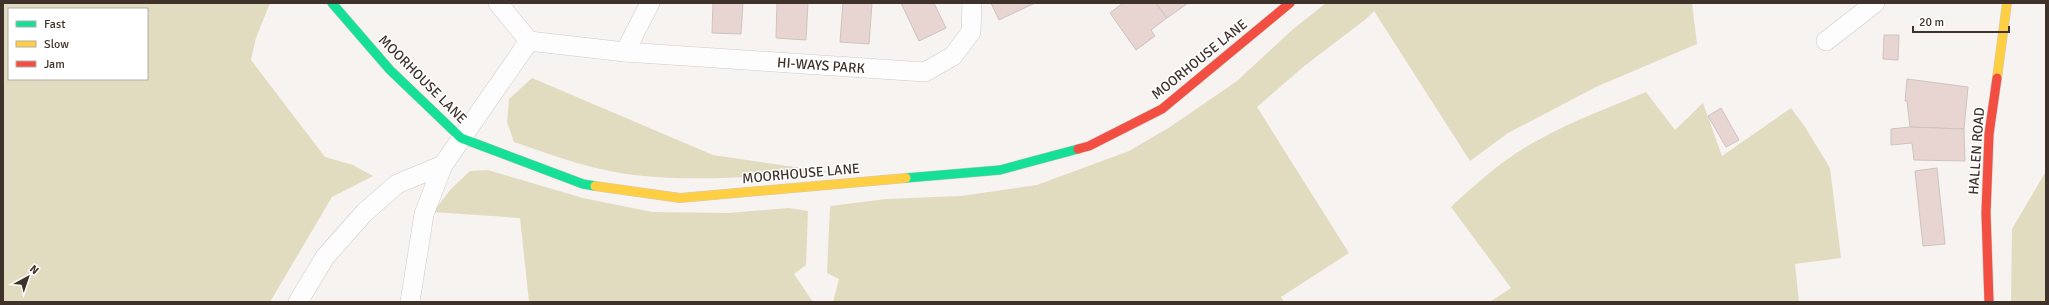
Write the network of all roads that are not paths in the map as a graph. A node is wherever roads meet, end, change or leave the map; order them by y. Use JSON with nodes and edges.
{"nodes":[{"id":1,"x":332,"y":3,"type":"edge"},
{"id":2,"x":498,"y":3,"type":"edge"},
{"id":3,"x":650,"y":3,"type":"edge"},
{"id":4,"x":972,"y":3,"type":"edge"},
{"id":5,"x":1290,"y":3,"type":"edge"},
{"id":6,"x":1875,"y":3,"type":"edge"},
{"id":7,"x":2007,"y":3,"type":"edge"},
{"id":8,"x":529,"y":41,"type":"junction"},
{"id":9,"x":1826,"y":41,"type":"dead end"},
{"id":10,"x":625,"y":52,"type":"junction"},
{"id":11,"x":461,"y":138,"type":"junction"},
{"id":12,"x":443,"y":165,"type":"junction"},
{"id":13,"x":298,"y":302,"type":"edge"},
{"id":14,"x":410,"y":302,"type":"edge"},
{"id":15,"x":1989,"y":302,"type":"edge"}],
"edges":[{"from":1,"to":11,"type":"street","name":"MOORHOUSE LANE"},
{"from":2,"to":8,"type":"lane"},
{"from":3,"to":10,"type":"lane"},
{"from":4,"to":10,"type":"lane","name":"HI-WAYS PARK"},
{"from":5,"to":11,"type":"street","name":"MOORHOUSE LANE"},
{"from":6,"to":9,"type":"lane"},
{"from":7,"to":15,"type":"street","name":"HALLEN ROAD"},
{"from":8,"to":10,"type":"lane","name":"HI-WAYS PARK"},
{"from":8,"to":11,"type":"lane"},
{"from":11,"to":12,"type":"lane"},
{"from":12,"to":13,"type":"lane"},
{"from":12,"to":14,"type":"lane"}]}
